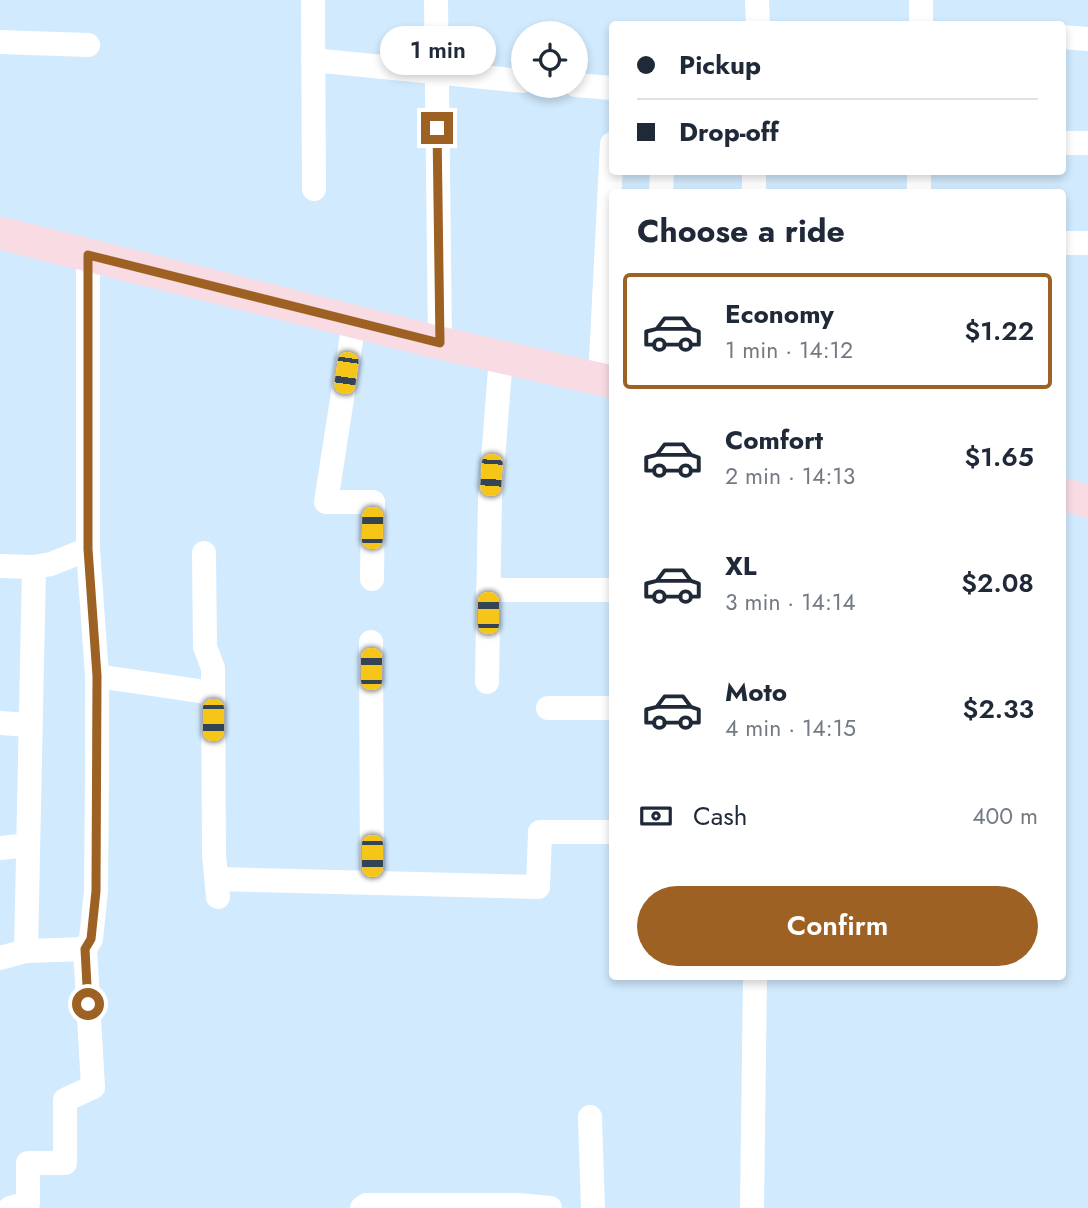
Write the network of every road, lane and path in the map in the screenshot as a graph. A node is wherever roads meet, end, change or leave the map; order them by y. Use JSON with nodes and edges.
{"nodes":[{"id":1,"x":313,"y":0,"type":"edge"},
{"id":2,"x":436,"y":0,"type":"edge"},
{"id":3,"x":757,"y":0,"type":"edge"},
{"id":4,"x":921,"y":0,"type":"edge"},
{"id":5,"x":758,"y":21,"type":"edge"},
{"id":6,"x":921,"y":21,"type":"edge"},
{"id":7,"x":1066,"y":37,"type":"edge"},
{"id":8,"x":1088,"y":39,"type":"edge"},
{"id":9,"x":0,"y":42,"type":"edge"},
{"id":10,"x":88,"y":45,"type":"dead end"},
{"id":11,"x":313,"y":60,"type":"junction"},
{"id":12,"x":437,"y":74,"type":"junction"},
{"id":13,"x":511,"y":80,"type":"edge"},
{"id":14,"x":588,"y":86,"type":"edge"},
{"id":15,"x":609,"y":89,"type":"edge"},
{"id":16,"x":1088,"y":143,"type":"edge"},
{"id":17,"x":1066,"y":144,"type":"edge"},
{"id":18,"x":314,"y":189,"type":"dead end"},
{"id":19,"x":0,"y":233,"type":"edge"},
{"id":20,"x":1066,"y":243,"type":"edge"},
{"id":21,"x":1088,"y":243,"type":"edge"},
{"id":22,"x":88,"y":255,"type":"junction"},
{"id":23,"x":609,"y":262,"type":"edge"},
{"id":24,"x":354,"y":321,"type":"junction"},
{"id":25,"x":440,"y":343,"type":"junction"},
{"id":26,"x":501,"y":357,"type":"junction"},
{"id":27,"x":606,"y":380,"type":"edge"},
{"id":28,"x":1066,"y":495,"type":"edge"},
{"id":29,"x":1088,"y":501,"type":"edge"},
{"id":30,"x":88,"y":549,"type":"junction"},
{"id":31,"x":204,"y":553,"type":"dead end"},
{"id":32,"x":0,"y":566,"type":"edge"},
{"id":33,"x":34,"y":567,"type":"junction"},
{"id":34,"x":372,"y":579,"type":"dead end"},
{"id":35,"x":488,"y":590,"type":"junction"},
{"id":36,"x":609,"y":590,"type":"edge"},
{"id":37,"x":371,"y":642,"type":"dead end"},
{"id":38,"x":97,"y":676,"type":"junction"},
{"id":39,"x":487,"y":682,"type":"dead end"},
{"id":40,"x":213,"y":693,"type":"junction"},
{"id":41,"x":548,"y":708,"type":"dead end"},
{"id":42,"x":609,"y":708,"type":"edge"},
{"id":43,"x":0,"y":723,"type":"edge"},
{"id":44,"x":29,"y":725,"type":"junction"},
{"id":45,"x":609,"y":832,"type":"edge"},
{"id":46,"x":27,"y":845,"type":"junction"},
{"id":47,"x":0,"y":848,"type":"edge"},
{"id":48,"x":372,"y":883,"type":"junction"},
{"id":49,"x":85,"y":949,"type":"junction"},
{"id":50,"x":26,"y":951,"type":"junction"},
{"id":51,"x":0,"y":958,"type":"edge"},
{"id":52,"x":755,"y":980,"type":"edge"},
{"id":53,"x":590,"y":1117,"type":"dead end"},
{"id":54,"x":10,"y":1208,"type":"edge"},
{"id":55,"x":362,"y":1208,"type":"edge"},
{"id":56,"x":551,"y":1208,"type":"edge"},
{"id":57,"x":593,"y":1208,"type":"edge"},
{"id":58,"x":752,"y":1208,"type":"edge"}],
"edges":[{"from":1,"to":11,"type":"street"},
{"from":2,"to":12,"type":"street"},
{"from":3,"to":5,"type":"street"},
{"from":4,"to":6,"type":"street"},
{"from":7,"to":8,"type":"street"},
{"from":9,"to":10,"type":"street"},
{"from":11,"to":12,"type":"street"},
{"from":11,"to":18,"type":"street"},
{"from":12,"to":13,"type":"street"},
{"from":12,"to":25,"type":"street"},
{"from":14,"to":15,"type":"street"},
{"from":16,"to":17,"type":"street"},
{"from":19,"to":22,"type":"main road"},
{"from":20,"to":21,"type":"street"},
{"from":22,"to":24,"type":"main road"},
{"from":22,"to":30,"type":"street"},
{"from":23,"to":27,"type":"street"},
{"from":24,"to":25,"type":"main road"},
{"from":24,"to":34,"type":"street"},
{"from":25,"to":26,"type":"main road"},
{"from":26,"to":27,"type":"main road"},
{"from":26,"to":35,"type":"street"},
{"from":28,"to":29,"type":"main road"},
{"from":30,"to":33,"type":"street"},
{"from":30,"to":38,"type":"street"},
{"from":31,"to":40,"type":"street"},
{"from":32,"to":33,"type":"street"},
{"from":33,"to":44,"type":"street"},
{"from":35,"to":36,"type":"street"},
{"from":35,"to":39,"type":"street"},
{"from":37,"to":48,"type":"street"},
{"from":38,"to":40,"type":"street"},
{"from":38,"to":49,"type":"street"},
{"from":40,"to":48,"type":"street"},
{"from":41,"to":42,"type":"street"},
{"from":43,"to":44,"type":"street"},
{"from":44,"to":46,"type":"street"},
{"from":45,"to":48,"type":"street"},
{"from":46,"to":47,"type":"street"},
{"from":46,"to":50,"type":"street"},
{"from":49,"to":50,"type":"street"},
{"from":49,"to":54,"type":"street"},
{"from":50,"to":51,"type":"street"},
{"from":52,"to":58,"type":"street"},
{"from":53,"to":57,"type":"street"},
{"from":55,"to":56,"type":"street"}]}
